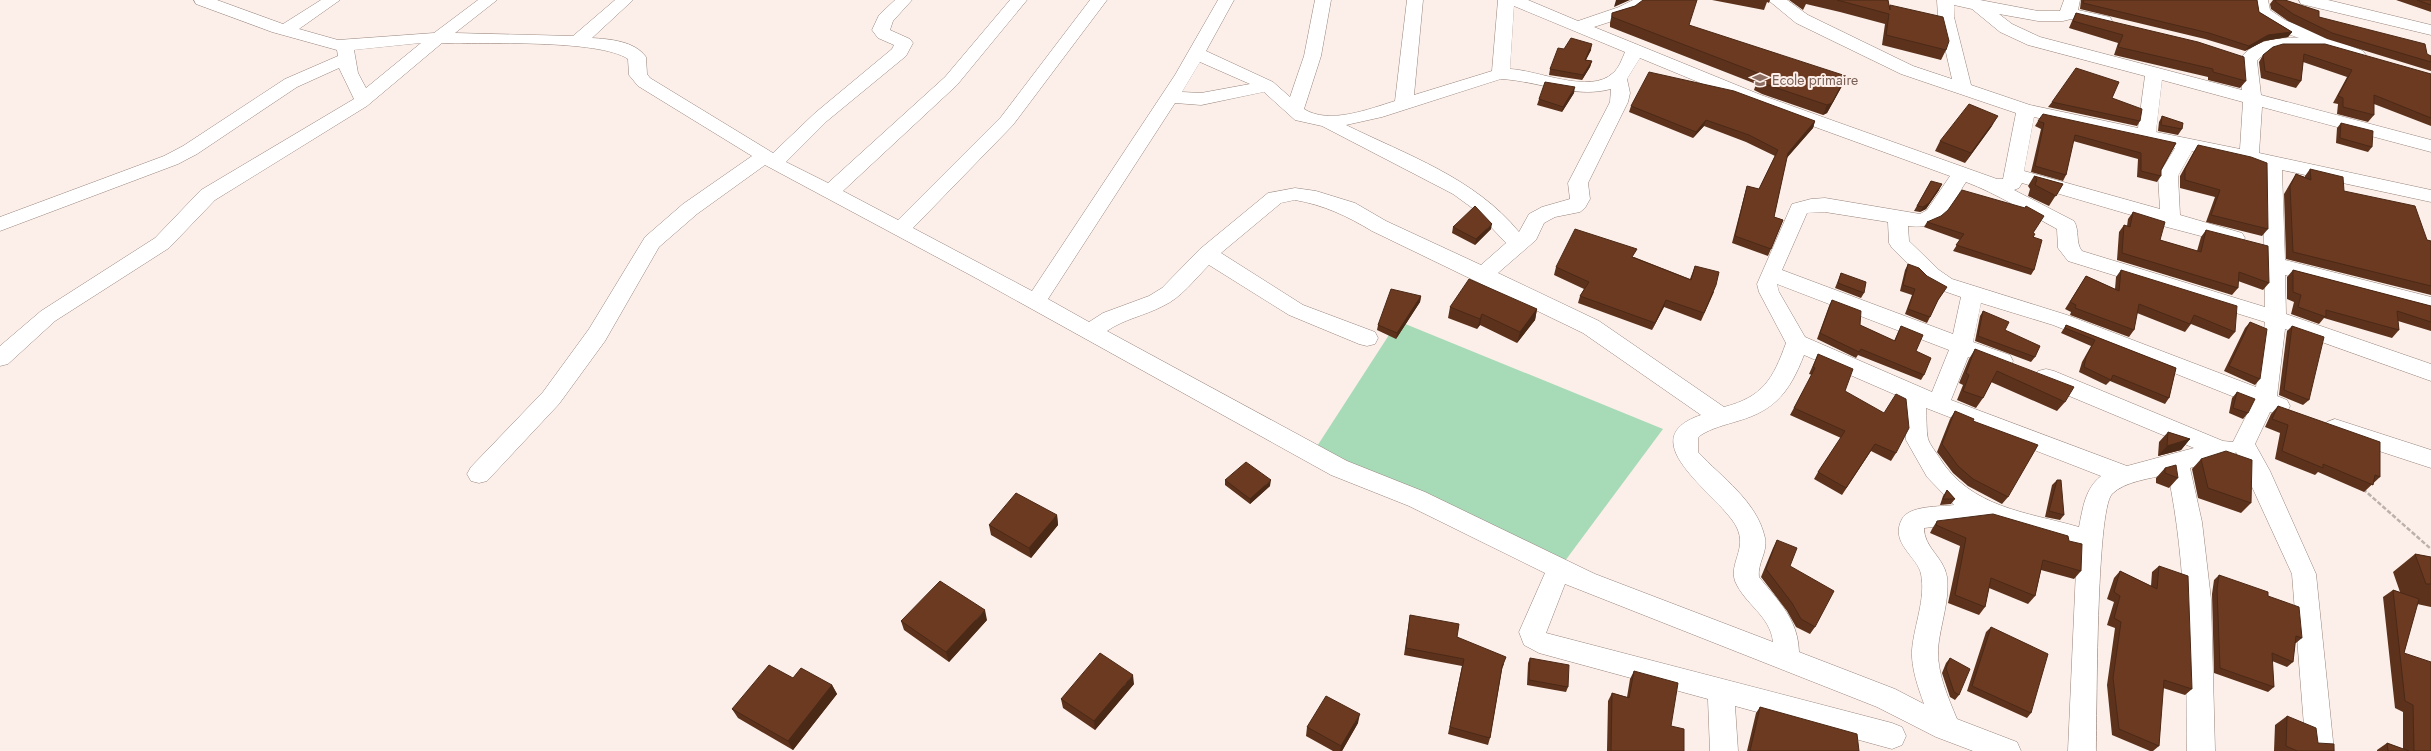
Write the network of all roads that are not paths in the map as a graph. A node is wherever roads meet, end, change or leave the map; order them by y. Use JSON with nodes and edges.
{"nodes":[{"id":1,"x":202,"y":0,"type":"edge"},
{"id":2,"x":332,"y":0,"type":"edge"},
{"id":3,"x":489,"y":0,"type":"edge"},
{"id":4,"x":625,"y":0,"type":"edge"},
{"id":5,"x":904,"y":0,"type":"edge"},
{"id":6,"x":1019,"y":0,"type":"edge"},
{"id":7,"x":1099,"y":0,"type":"edge"},
{"id":8,"x":1226,"y":0,"type":"edge"},
{"id":9,"x":1323,"y":0,"type":"edge"},
{"id":10,"x":1415,"y":0,"type":"edge"},
{"id":11,"x":1506,"y":0,"type":"edge"},
{"id":12,"x":1513,"y":0,"type":"edge"},
{"id":13,"x":1645,"y":0,"type":"edge"},
{"id":14,"x":1776,"y":0,"type":"edge"},
{"id":15,"x":1945,"y":0,"type":"edge"},
{"id":16,"x":1953,"y":0,"type":"edge"},
{"id":17,"x":2260,"y":0,"type":"edge"},
{"id":18,"x":2307,"y":0,"type":"edge"},
{"id":19,"x":2342,"y":4,"type":"edge"},
{"id":20,"x":1978,"y":5,"type":"junction"},
{"id":21,"x":2071,"y":6,"type":"edge"},
{"id":22,"x":1579,"y":26,"type":"junction"},
{"id":23,"x":2123,"y":26,"type":"edge"},
{"id":24,"x":285,"y":30,"type":"junction"},
{"id":25,"x":2431,"y":30,"type":"edge"},
{"id":26,"x":438,"y":38,"type":"junction"},
{"id":27,"x":578,"y":41,"type":"junction"},
{"id":28,"x":2334,"y":47,"type":"junction"},
{"id":29,"x":1635,"y":50,"type":"junction"},
{"id":30,"x":346,"y":52,"type":"junction"},
{"id":31,"x":1195,"y":53,"type":"junction"},
{"id":32,"x":2376,"y":61,"type":"edge"},
{"id":33,"x":2154,"y":73,"type":"junction"},
{"id":34,"x":1501,"y":74,"type":"junction"},
{"id":35,"x":1618,"y":78,"type":"junction"},
{"id":36,"x":1267,"y":86,"type":"junction"},
{"id":37,"x":1963,"y":90,"type":"junction"},
{"id":38,"x":1170,"y":97,"type":"junction"},
{"id":39,"x":2251,"y":98,"type":"junction"},
{"id":40,"x":363,"y":99,"type":"junction"},
{"id":41,"x":1404,"y":103,"type":"junction"},
{"id":42,"x":1294,"y":110,"type":"junction"},
{"id":43,"x":2026,"y":110,"type":"junction"},
{"id":44,"x":1326,"y":120,"type":"junction"},
{"id":45,"x":2146,"y":136,"type":"junction"},
{"id":46,"x":2186,"y":145,"type":"junction"},
{"id":47,"x":2431,"y":146,"type":"edge"},
{"id":48,"x":2249,"y":157,"type":"junction"},
{"id":49,"x":769,"y":159,"type":"junction"},
{"id":50,"x":2272,"y":162,"type":"junction"},
{"id":51,"x":1962,"y":174,"type":"junction"},
{"id":52,"x":2014,"y":174,"type":"junction"},
{"id":53,"x":1996,"y":186,"type":"junction"},
{"id":54,"x":829,"y":192,"type":"junction"},
{"id":55,"x":2431,"y":196,"type":"edge"},
{"id":56,"x":1898,"y":216,"type":"junction"},
{"id":57,"x":2170,"y":221,"type":"junction"},
{"id":58,"x":0,"y":224,"type":"edge"},
{"id":59,"x":900,"y":229,"type":"junction"},
{"id":60,"x":1518,"y":244,"type":"junction"},
{"id":61,"x":1207,"y":254,"type":"junction"},
{"id":62,"x":2275,"y":257,"type":"junction"},
{"id":63,"x":1770,"y":273,"type":"junction"},
{"id":64,"x":1484,"y":274,"type":"junction"},
{"id":65,"x":1972,"y":293,"type":"junction"},
{"id":66,"x":1035,"y":303,"type":"junction"},
{"id":67,"x":2431,"y":305,"type":"edge"},
{"id":68,"x":2276,"y":318,"type":"junction"},
{"id":69,"x":1090,"y":332,"type":"junction"},
{"id":70,"x":1367,"y":338,"type":"dead end"},
{"id":71,"x":1798,"y":343,"type":"junction"},
{"id":72,"x":1962,"y":345,"type":"junction"},
{"id":73,"x":0,"y":358,"type":"edge"},
{"id":74,"x":2431,"y":373,"type":"edge"},
{"id":75,"x":1914,"y":394,"type":"junction"},
{"id":76,"x":2265,"y":400,"type":"junction"},
{"id":77,"x":1938,"y":404,"type":"junction"},
{"id":78,"x":1721,"y":417,"type":"junction"},
{"id":79,"x":2232,"y":447,"type":"junction"},
{"id":80,"x":2431,"y":459,"type":"edge"},
{"id":81,"x":2177,"y":462,"type":"junction"},
{"id":82,"x":479,"y":474,"type":"dead end"},
{"id":83,"x":2124,"y":475,"type":"junction"},
{"id":84,"x":1987,"y":511,"type":"junction"},
{"id":85,"x":2089,"y":540,"type":"junction"},
{"id":86,"x":1559,"y":568,"type":"junction"},
{"id":87,"x":1786,"y":659,"type":"junction"},
{"id":88,"x":1721,"y":689,"type":"junction"},
{"id":89,"x":1886,"y":698,"type":"junction"},
{"id":90,"x":1946,"y":728,"type":"junction"},
{"id":91,"x":1893,"y":744,"type":"edge"},
{"id":92,"x":1724,"y":751,"type":"edge"},
{"id":93,"x":2007,"y":751,"type":"edge"},
{"id":94,"x":2082,"y":751,"type":"edge"},
{"id":95,"x":2201,"y":751,"type":"edge"},
{"id":96,"x":2320,"y":751,"type":"edge"}],
"edges":[{"from":1,"to":24,"type":"street"},
{"from":2,"to":24,"type":"street"},
{"from":3,"to":26,"type":"street"},
{"from":4,"to":27,"type":"street"},
{"from":5,"to":49,"type":"street"},
{"from":6,"to":54,"type":"street"},
{"from":7,"to":59,"type":"street"},
{"from":8,"to":31,"type":"street"},
{"from":9,"to":42,"type":"street"},
{"from":10,"to":41,"type":"street"},
{"from":11,"to":34,"type":"street"},
{"from":12,"to":22,"type":"street"},
{"from":13,"to":22,"type":"street"},
{"from":14,"to":37,"type":"street"},
{"from":15,"to":37,"type":"street"},
{"from":16,"to":20,"type":"street"},
{"from":17,"to":28,"type":"street"},
{"from":18,"to":19,"type":"street"},
{"from":19,"to":25,"type":"street"},
{"from":20,"to":21,"type":"street"},
{"from":20,"to":33,"type":"street"},
{"from":21,"to":23,"type":"street"},
{"from":22,"to":29,"type":"street"},
{"from":24,"to":30,"type":"street"},
{"from":26,"to":27,"type":"street"},
{"from":26,"to":30,"type":"street"},
{"from":26,"to":40,"type":"street"},
{"from":27,"to":49,"type":"street"},
{"from":28,"to":32,"type":"street"},
{"from":28,"to":39,"type":"street"},
{"from":29,"to":35,"type":"street"},
{"from":29,"to":51,"type":"street"},
{"from":30,"to":40,"type":"street"},
{"from":30,"to":58,"type":"street"},
{"from":31,"to":36,"type":"street"},
{"from":31,"to":38,"type":"street"},
{"from":33,"to":39,"type":"street"},
{"from":33,"to":45,"type":"street"},
{"from":34,"to":35,"type":"street"},
{"from":34,"to":41,"type":"street"},
{"from":35,"to":60,"type":"street"},
{"from":36,"to":38,"type":"street"},
{"from":36,"to":42,"type":"street"},
{"from":37,"to":43,"type":"street"},
{"from":38,"to":66,"type":"street"},
{"from":39,"to":47,"type":"street"},
{"from":39,"to":48,"type":"street"},
{"from":40,"to":73,"type":"street"},
{"from":41,"to":44,"type":"street"},
{"from":42,"to":44,"type":"street"},
{"from":43,"to":45,"type":"street"},
{"from":43,"to":52,"type":"street"},
{"from":44,"to":60,"type":"street"},
{"from":45,"to":46,"type":"street"},
{"from":46,"to":48,"type":"street"},
{"from":46,"to":57,"type":"street"},
{"from":48,"to":50,"type":"street"},
{"from":49,"to":54,"type":"street"},
{"from":49,"to":82,"type":"street"},
{"from":50,"to":55,"type":"street"},
{"from":50,"to":62,"type":"street"},
{"from":51,"to":53,"type":"street"},
{"from":51,"to":56,"type":"street"},
{"from":52,"to":53,"type":"street"},
{"from":52,"to":57,"type":"street"},
{"from":53,"to":68,"type":"street"},
{"from":54,"to":59,"type":"street"},
{"from":56,"to":63,"type":"street"},
{"from":56,"to":65,"type":"street"},
{"from":57,"to":62,"type":"street"},
{"from":59,"to":66,"type":"street"},
{"from":60,"to":64,"type":"street"},
{"from":61,"to":64,"type":"street"},
{"from":61,"to":69,"type":"street"},
{"from":61,"to":70,"type":"street"},
{"from":62,"to":67,"type":"street"},
{"from":62,"to":68,"type":"street"},
{"from":63,"to":71,"type":"street"},
{"from":63,"to":72,"type":"street"},
{"from":64,"to":78,"type":"street"},
{"from":65,"to":72,"type":"street"},
{"from":65,"to":76,"type":"street"},
{"from":66,"to":69,"type":"street"},
{"from":68,"to":74,"type":"street"},
{"from":68,"to":76,"type":"street"},
{"from":69,"to":86,"type":"street"},
{"from":71,"to":75,"type":"street"},
{"from":71,"to":78,"type":"street"},
{"from":72,"to":77,"type":"street"},
{"from":72,"to":79,"type":"street"},
{"from":75,"to":77,"type":"street"},
{"from":75,"to":84,"type":"street"},
{"from":76,"to":79,"type":"street"},
{"from":76,"to":80,"type":"street"},
{"from":77,"to":83,"type":"street"},
{"from":78,"to":87,"type":"street"},
{"from":79,"to":81,"type":"street"},
{"from":79,"to":96,"type":"street"},
{"from":81,"to":83,"type":"street"},
{"from":81,"to":95,"type":"street"},
{"from":83,"to":85,"type":"street"},
{"from":84,"to":85,"type":"street"},
{"from":84,"to":90,"type":"street"},
{"from":85,"to":94,"type":"street"},
{"from":86,"to":87,"type":"street"},
{"from":86,"to":88,"type":"street"},
{"from":87,"to":89,"type":"street"},
{"from":88,"to":91,"type":"street"},
{"from":88,"to":92,"type":"street"},
{"from":89,"to":90,"type":"street"},
{"from":89,"to":91,"type":"street"},
{"from":90,"to":93,"type":"street"}]}
